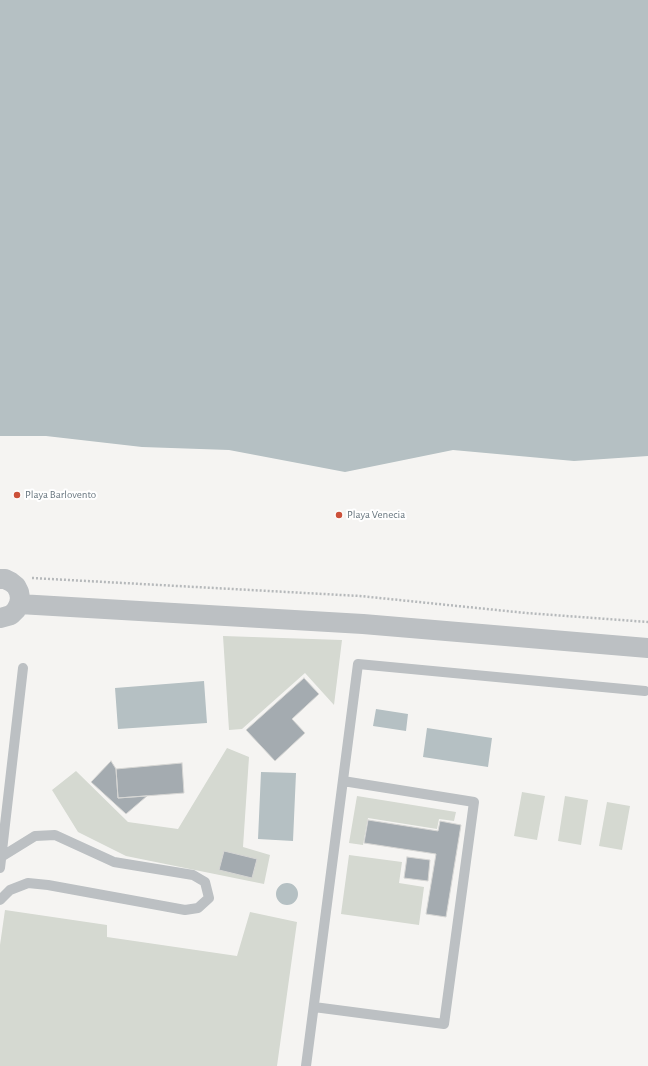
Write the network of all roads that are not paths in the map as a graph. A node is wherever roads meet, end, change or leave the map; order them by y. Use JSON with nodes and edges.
{"nodes":[{"id":1,"x":0,"y":579,"type":"edge"},
{"id":2,"x":19,"y":604,"type":"junction"},
{"id":3,"x":0,"y":618,"type":"edge"},
{"id":4,"x":648,"y":648,"type":"edge"},
{"id":5,"x":23,"y":668,"type":"dead end"},
{"id":6,"x":645,"y":691,"type":"dead end"},
{"id":7,"x":343,"y":781,"type":"junction"},
{"id":8,"x":1,"y":863,"type":"edge"},
{"id":9,"x":0,"y":900,"type":"edge"},
{"id":10,"x":314,"y":1007,"type":"junction"},
{"id":11,"x":306,"y":1066,"type":"edge"}],
"edges":[{"from":1,"to":2,"type":"street"},
{"from":2,"to":3,"type":"street"},
{"from":2,"to":4,"type":"street"},
{"from":5,"to":8,"type":"lane"},
{"from":6,"to":7,"type":"lane"},
{"from":7,"to":10,"type":"lane"},
{"from":7,"to":10,"type":"lane"},
{"from":8,"to":9,"type":"lane"},
{"from":10,"to":11,"type":"lane"}]}
